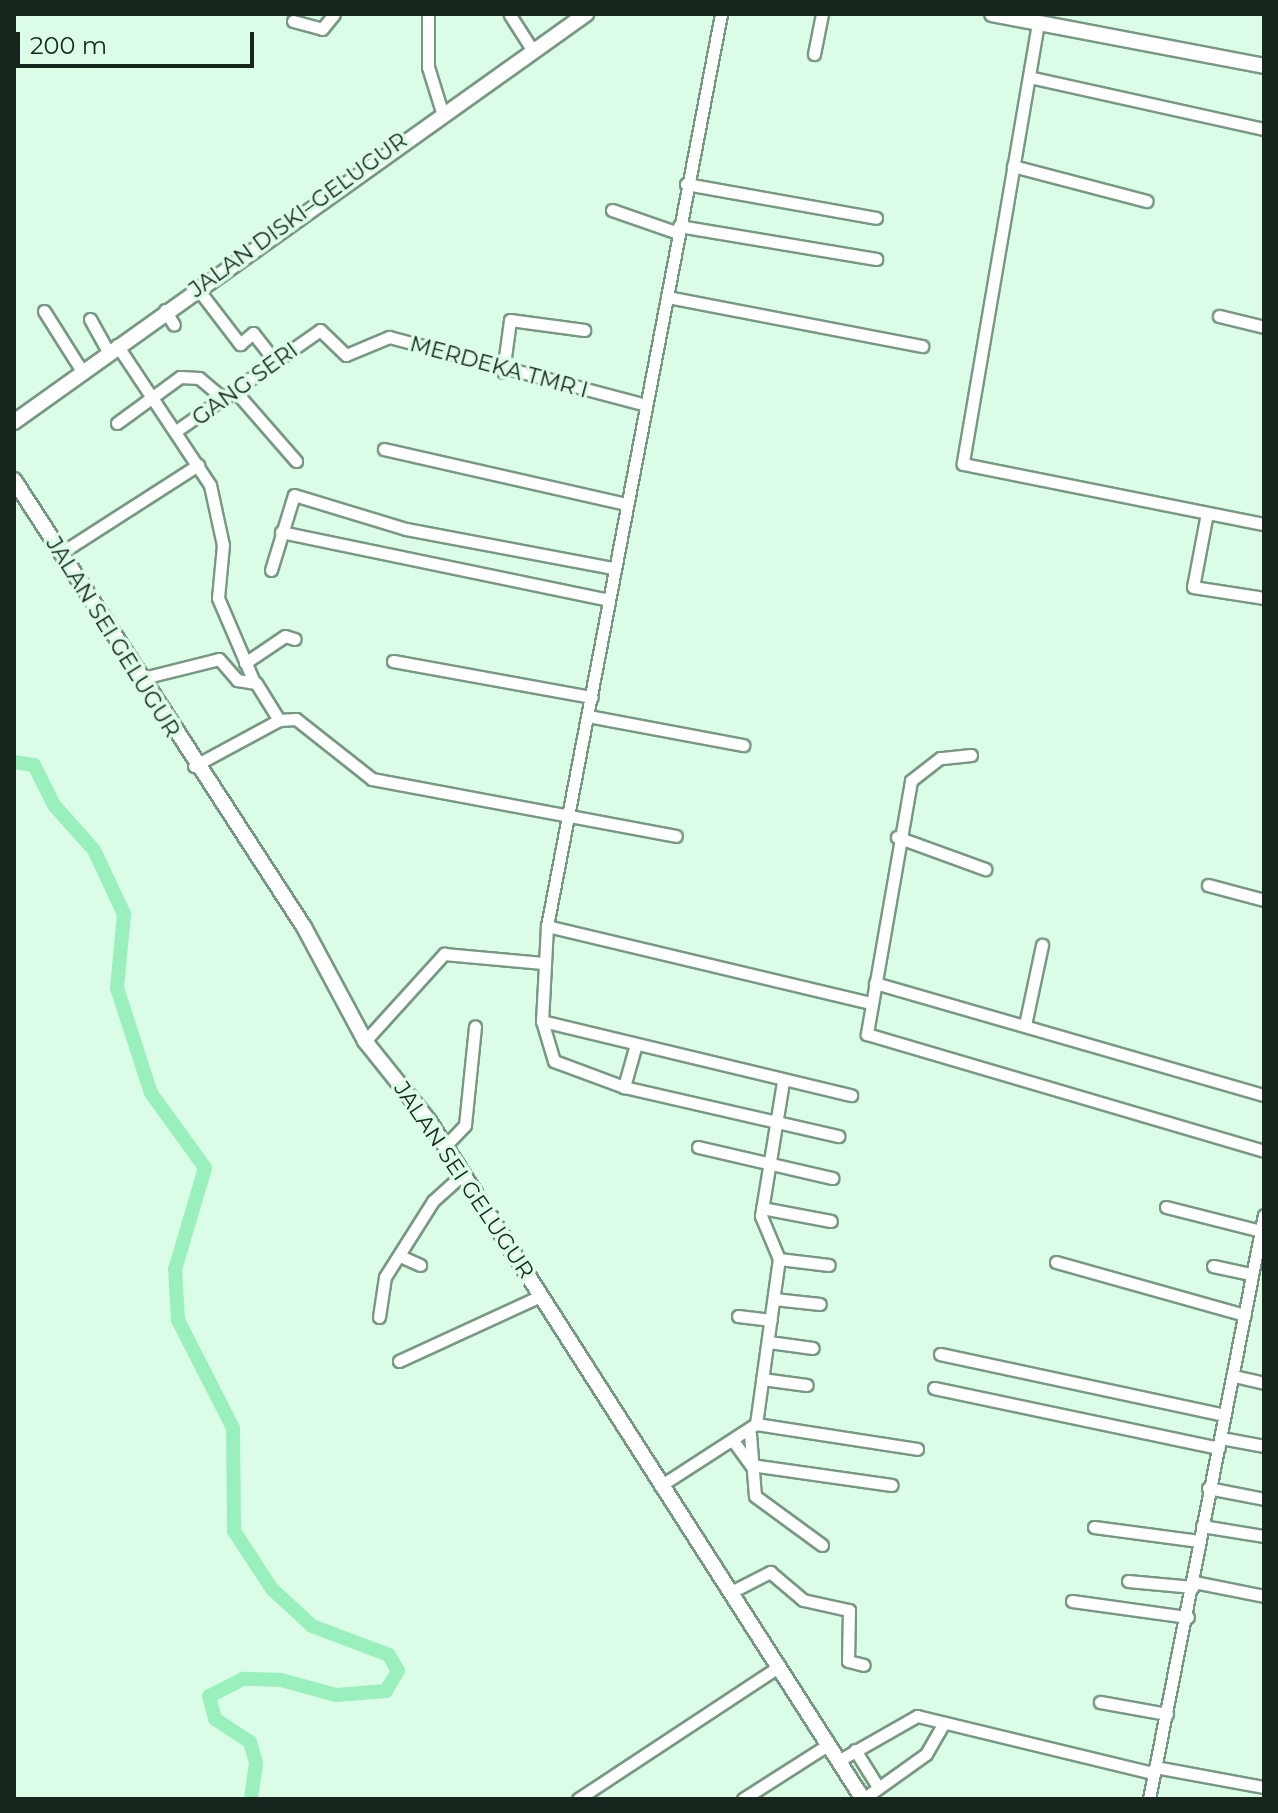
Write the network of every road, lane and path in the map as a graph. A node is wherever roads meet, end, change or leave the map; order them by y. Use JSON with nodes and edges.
{"nodes":[{"id":1,"x":334,"y":14,"type":"edge"},
{"id":2,"x":428,"y":14,"type":"edge"},
{"id":3,"x":586,"y":14,"type":"edge"},
{"id":4,"x":721,"y":14,"type":"edge"},
{"id":5,"x":822,"y":14,"type":"edge"},
{"id":6,"x":992,"y":14,"type":"edge"},
{"id":7,"x":510,"y":15,"type":"edge"},
{"id":8,"x":1033,"y":20,"type":"edge"},
{"id":9,"x":293,"y":21,"type":"dead end"},
{"id":10,"x":533,"y":51,"type":"junction"},
{"id":11,"x":814,"y":54,"type":"dead end"},
{"id":12,"x":1264,"y":66,"type":"edge"},
{"id":13,"x":1029,"y":77,"type":"junction"},
{"id":14,"x":442,"y":112,"type":"junction"},
{"id":15,"x":1264,"y":129,"type":"edge"},
{"id":16,"x":1013,"y":166,"type":"junction"},
{"id":17,"x":686,"y":184,"type":"junction"},
{"id":18,"x":1146,"y":201,"type":"dead end"},
{"id":19,"x":612,"y":210,"type":"dead end"},
{"id":20,"x":876,"y":218,"type":"dead end"},
{"id":21,"x":679,"y":230,"type":"junction"},
{"id":22,"x":876,"y":259,"type":"dead end"},
{"id":23,"x":197,"y":288,"type":"junction"},
{"id":24,"x":667,"y":297,"type":"junction"},
{"id":25,"x":165,"y":310,"type":"junction"},
{"id":26,"x":44,"y":311,"type":"dead end"},
{"id":27,"x":1219,"y":316,"type":"dead end"},
{"id":28,"x":90,"y":319,"type":"dead end"},
{"id":29,"x":174,"y":325,"type":"dead end"},
{"id":30,"x":1264,"y":327,"type":"edge"},
{"id":31,"x":320,"y":330,"type":"joint"},
{"id":32,"x":584,"y":330,"type":"dead end"},
{"id":33,"x":922,"y":346,"type":"dead end"},
{"id":34,"x":112,"y":348,"type":"junction"},
{"id":35,"x":275,"y":361,"type":"junction"},
{"id":36,"x":82,"y":371,"type":"junction"},
{"id":37,"x":503,"y":372,"type":"junction"},
{"id":38,"x":235,"y":391,"type":"junction"},
{"id":39,"x":153,"y":394,"type":"junction"},
{"id":40,"x":225,"y":400,"type":"junction"},
{"id":41,"x":646,"y":405,"type":"junction"},
{"id":42,"x":14,"y":422,"type":"edge"},
{"id":43,"x":117,"y":423,"type":"dead end"},
{"id":44,"x":176,"y":431,"type":"junction"},
{"id":45,"x":384,"y":449,"type":"dead end"},
{"id":46,"x":296,"y":461,"type":"dead end"},
{"id":47,"x":198,"y":465,"type":"junction"},
{"id":48,"x":14,"y":480,"type":"edge"},
{"id":49,"x":627,"y":504,"type":"junction"},
{"id":50,"x":1207,"y":513,"type":"junction"},
{"id":51,"x":1264,"y":524,"type":"edge"},
{"id":52,"x":281,"y":532,"type":"junction"},
{"id":53,"x":61,"y":553,"type":"junction"},
{"id":54,"x":613,"y":568,"type":"junction"},
{"id":55,"x":271,"y":570,"type":"dead end"},
{"id":56,"x":1264,"y":598,"type":"edge"},
{"id":57,"x":608,"y":600,"type":"junction"},
{"id":58,"x":295,"y":639,"type":"dead end"},
{"id":59,"x":393,"y":661,"type":"dead end"},
{"id":60,"x":245,"y":663,"type":"junction"},
{"id":61,"x":143,"y":678,"type":"junction"},
{"id":62,"x":254,"y":682,"type":"junction"},
{"id":63,"x":592,"y":697,"type":"junction"},
{"id":64,"x":588,"y":716,"type":"junction"},
{"id":65,"x":279,"y":720,"type":"junction"},
{"id":66,"x":743,"y":745,"type":"dead end"},
{"id":67,"x":971,"y":755,"type":"dead end"},
{"id":68,"x":193,"y":766,"type":"junction"},
{"id":69,"x":569,"y":817,"type":"junction"},
{"id":70,"x":676,"y":836,"type":"dead end"},
{"id":71,"x":897,"y":837,"type":"junction"},
{"id":72,"x":985,"y":869,"type":"dead end"},
{"id":73,"x":1208,"y":885,"type":"dead end"},
{"id":74,"x":1264,"y":900,"type":"edge"},
{"id":75,"x":547,"y":926,"type":"junction"},
{"id":76,"x":1042,"y":945,"type":"dead end"},
{"id":77,"x":543,"y":963,"type":"junction"},
{"id":78,"x":875,"y":983,"type":"junction"},
{"id":79,"x":871,"y":1003,"type":"junction"},
{"id":80,"x":542,"y":1021,"type":"junction"},
{"id":81,"x":1025,"y":1025,"type":"junction"},
{"id":82,"x":475,"y":1027,"type":"dead end"},
{"id":83,"x":365,"y":1041,"type":"junction"},
{"id":84,"x":636,"y":1044,"type":"junction"},
{"id":85,"x":783,"y":1082,"type":"junction"},
{"id":86,"x":624,"y":1087,"type":"junction"},
{"id":87,"x":851,"y":1095,"type":"dead end"},
{"id":88,"x":1264,"y":1095,"type":"edge"},
{"id":89,"x":776,"y":1120,"type":"junction"},
{"id":90,"x":838,"y":1136,"type":"dead end"},
{"id":91,"x":444,"y":1147,"type":"junction"},
{"id":92,"x":698,"y":1147,"type":"dead end"},
{"id":93,"x":1264,"y":1151,"type":"edge"},
{"id":94,"x":768,"y":1165,"type":"junction"},
{"id":95,"x":460,"y":1177,"type":"junction"},
{"id":96,"x":832,"y":1178,"type":"dead end"},
{"id":97,"x":1166,"y":1207,"type":"dead end"},
{"id":98,"x":762,"y":1208,"type":"junction"},
{"id":99,"x":1264,"y":1215,"type":"edge"},
{"id":100,"x":831,"y":1221,"type":"dead end"},
{"id":101,"x":1261,"y":1231,"type":"junction"},
{"id":102,"x":400,"y":1256,"type":"junction"},
{"id":103,"x":779,"y":1259,"type":"junction"},
{"id":104,"x":1056,"y":1262,"type":"dead end"},
{"id":105,"x":420,"y":1265,"type":"dead end"},
{"id":106,"x":829,"y":1265,"type":"dead end"},
{"id":107,"x":1213,"y":1266,"type":"dead end"},
{"id":108,"x":1252,"y":1274,"type":"junction"},
{"id":109,"x":540,"y":1296,"type":"junction"},
{"id":110,"x":774,"y":1299,"type":"junction"},
{"id":111,"x":820,"y":1304,"type":"dead end"},
{"id":112,"x":1245,"y":1315,"type":"junction"},
{"id":113,"x":738,"y":1316,"type":"dead end"},
{"id":114,"x":379,"y":1317,"type":"dead end"},
{"id":115,"x":771,"y":1320,"type":"junction"},
{"id":116,"x":769,"y":1342,"type":"junction"},
{"id":117,"x":813,"y":1348,"type":"dead end"},
{"id":118,"x":940,"y":1354,"type":"dead end"},
{"id":119,"x":399,"y":1361,"type":"dead end"},
{"id":120,"x":1234,"y":1376,"type":"junction"},
{"id":121,"x":762,"y":1379,"type":"junction"},
{"id":122,"x":1264,"y":1383,"type":"edge"},
{"id":123,"x":807,"y":1385,"type":"dead end"},
{"id":124,"x":934,"y":1388,"type":"dead end"},
{"id":125,"x":1225,"y":1415,"type":"junction"},
{"id":126,"x":753,"y":1429,"type":"junction"},
{"id":127,"x":734,"y":1442,"type":"junction"},
{"id":128,"x":1220,"y":1443,"type":"junction"},
{"id":129,"x":1264,"y":1446,"type":"edge"},
{"id":130,"x":917,"y":1449,"type":"dead end"},
{"id":131,"x":751,"y":1465,"type":"junction"},
{"id":132,"x":892,"y":1485,"type":"dead end"},
{"id":133,"x":660,"y":1486,"type":"junction"},
{"id":134,"x":1208,"y":1488,"type":"junction"},
{"id":135,"x":1264,"y":1499,"type":"edge"},
{"id":136,"x":1202,"y":1526,"type":"junction"},
{"id":137,"x":1094,"y":1527,"type":"dead end"},
{"id":138,"x":1264,"y":1536,"type":"edge"},
{"id":139,"x":1199,"y":1541,"type":"junction"},
{"id":140,"x":822,"y":1545,"type":"dead end"},
{"id":141,"x":1128,"y":1581,"type":"dead end"},
{"id":142,"x":1193,"y":1585,"type":"junction"},
{"id":143,"x":733,"y":1591,"type":"junction"},
{"id":144,"x":1264,"y":1596,"type":"edge"},
{"id":145,"x":1072,"y":1601,"type":"dead end"},
{"id":146,"x":1188,"y":1617,"type":"junction"},
{"id":147,"x":864,"y":1665,"type":"dead end"},
{"id":148,"x":778,"y":1667,"type":"junction"},
{"id":149,"x":1100,"y":1702,"type":"dead end"},
{"id":150,"x":1167,"y":1714,"type":"junction"},
{"id":151,"x":943,"y":1724,"type":"junction"},
{"id":152,"x":829,"y":1744,"type":"junction"},
{"id":153,"x":855,"y":1750,"type":"junction"},
{"id":154,"x":838,"y":1761,"type":"junction"},
{"id":155,"x":1154,"y":1770,"type":"junction"},
{"id":156,"x":878,"y":1787,"type":"junction"},
{"id":157,"x":1264,"y":1787,"type":"edge"},
{"id":158,"x":578,"y":1799,"type":"edge"},
{"id":159,"x":743,"y":1799,"type":"edge"},
{"id":160,"x":863,"y":1799,"type":"edge"},
{"id":161,"x":1149,"y":1799,"type":"edge"}],
"edges":[{"from":1,"to":9,"type":"street"},
{"from":2,"to":14,"type":"street"},
{"from":3,"to":10,"type":"main road","name":"JALAN DISKI–GELUGUR"},
{"from":4,"to":17,"type":"street"},
{"from":5,"to":11,"type":"street"},
{"from":6,"to":8,"type":"main road"},
{"from":7,"to":10,"type":"street"},
{"from":8,"to":12,"type":"main road"},
{"from":8,"to":13,"type":"street"},
{"from":10,"to":14,"type":"main road","name":"JALAN DISKI–GELUGUR"},
{"from":13,"to":15,"type":"street"},
{"from":13,"to":16,"type":"street"},
{"from":14,"to":23,"type":"main road","name":"JALAN DISKI–GELUGUR"},
{"from":16,"to":18,"type":"street"},
{"from":16,"to":50,"type":"street"},
{"from":17,"to":20,"type":"street"},
{"from":17,"to":21,"type":"street"},
{"from":19,"to":21,"type":"street"},
{"from":21,"to":22,"type":"street"},
{"from":21,"to":24,"type":"street"},
{"from":23,"to":25,"type":"main road","name":"JALAN DISKI–GELUGUR"},
{"from":23,"to":35,"type":"street"},
{"from":24,"to":33,"type":"street"},
{"from":24,"to":41,"type":"street"},
{"from":25,"to":29,"type":"street"},
{"from":25,"to":34,"type":"main road","name":"JALAN DISKI–GELUGUR"},
{"from":26,"to":36,"type":"street"},
{"from":27,"to":30,"type":"street"},
{"from":28,"to":34,"type":"street","name":"GANG SERI"},
{"from":31,"to":35,"type":"street","name":"GANG SERI"},
{"from":31,"to":37,"type":"street","name":"MERDEKA TMR I"},
{"from":32,"to":37,"type":"street"},
{"from":34,"to":36,"type":"main road","name":"JALAN DISKI–GELUGUR"},
{"from":34,"to":39,"type":"street","name":"GANG SERI"},
{"from":35,"to":38,"type":"street","name":"GANG SERI"},
{"from":36,"to":42,"type":"main road","name":"JALAN DISKI–GELUGUR"},
{"from":37,"to":41,"type":"street","name":"MERDEKA TMR I"},
{"from":38,"to":40,"type":"street","name":"GANG SERI"},
{"from":38,"to":46,"type":"street"},
{"from":39,"to":40,"type":"street"},
{"from":39,"to":43,"type":"street"},
{"from":39,"to":44,"type":"street","name":"GANG SERI"},
{"from":40,"to":44,"type":"street","name":"GANG SERI"},
{"from":41,"to":49,"type":"street"},
{"from":44,"to":47,"type":"street"},
{"from":45,"to":49,"type":"street"},
{"from":47,"to":53,"type":"street"},
{"from":47,"to":60,"type":"street"},
{"from":48,"to":53,"type":"main road","name":"JALAN SEI GELUGUR"},
{"from":49,"to":54,"type":"street"},
{"from":50,"to":51,"type":"street"},
{"from":50,"to":56,"type":"street"},
{"from":52,"to":54,"type":"street"},
{"from":52,"to":55,"type":"street"},
{"from":52,"to":57,"type":"street"},
{"from":53,"to":61,"type":"main road","name":"JALAN SEI GELUGUR"},
{"from":54,"to":57,"type":"street"},
{"from":57,"to":63,"type":"street"},
{"from":58,"to":60,"type":"street"},
{"from":59,"to":63,"type":"street"},
{"from":60,"to":62,"type":"street"},
{"from":61,"to":62,"type":"street"},
{"from":61,"to":68,"type":"main road","name":"JALAN SEI GELUGUR"},
{"from":62,"to":65,"type":"street"},
{"from":63,"to":64,"type":"street"},
{"from":64,"to":66,"type":"street"},
{"from":64,"to":69,"type":"street"},
{"from":65,"to":68,"type":"street"},
{"from":65,"to":69,"type":"street"},
{"from":67,"to":71,"type":"street"},
{"from":68,"to":83,"type":"main road","name":"JALAN SEI GELUGUR"},
{"from":69,"to":70,"type":"street"},
{"from":69,"to":75,"type":"street"},
{"from":71,"to":72,"type":"street"},
{"from":71,"to":78,"type":"street"},
{"from":73,"to":74,"type":"street"},
{"from":75,"to":77,"type":"street"},
{"from":75,"to":79,"type":"street"},
{"from":76,"to":81,"type":"street"},
{"from":77,"to":80,"type":"street"},
{"from":77,"to":83,"type":"street"},
{"from":78,"to":79,"type":"street"},
{"from":78,"to":81,"type":"street"},
{"from":79,"to":93,"type":"street"},
{"from":80,"to":84,"type":"street"},
{"from":80,"to":86,"type":"street"},
{"from":81,"to":88,"type":"street"},
{"from":82,"to":91,"type":"street"},
{"from":83,"to":91,"type":"main road","name":"JALAN SEI GELUGUR"},
{"from":84,"to":85,"type":"street"},
{"from":84,"to":86,"type":"street"},
{"from":85,"to":87,"type":"street"},
{"from":85,"to":89,"type":"street"},
{"from":86,"to":89,"type":"street"},
{"from":89,"to":90,"type":"street"},
{"from":89,"to":94,"type":"street"},
{"from":91,"to":95,"type":"main road","name":"JALAN SEI GELUGUR"},
{"from":92,"to":94,"type":"street"},
{"from":94,"to":96,"type":"street"},
{"from":94,"to":98,"type":"street"},
{"from":95,"to":102,"type":"street"},
{"from":95,"to":109,"type":"main road","name":"JALAN SEI GELUGUR"},
{"from":97,"to":101,"type":"street"},
{"from":98,"to":100,"type":"street"},
{"from":98,"to":103,"type":"street"},
{"from":99,"to":101,"type":"street"},
{"from":101,"to":108,"type":"street"},
{"from":102,"to":105,"type":"street"},
{"from":102,"to":114,"type":"street"},
{"from":103,"to":106,"type":"street"},
{"from":103,"to":110,"type":"street"},
{"from":104,"to":112,"type":"street"},
{"from":107,"to":108,"type":"street"},
{"from":108,"to":112,"type":"street"},
{"from":109,"to":119,"type":"street"},
{"from":109,"to":133,"type":"main road","name":"JALAN SEI GELUGUR"},
{"from":110,"to":111,"type":"street"},
{"from":110,"to":115,"type":"street"},
{"from":112,"to":120,"type":"street"},
{"from":113,"to":115,"type":"street"},
{"from":115,"to":116,"type":"street"},
{"from":116,"to":117,"type":"street"},
{"from":116,"to":121,"type":"street"},
{"from":118,"to":125,"type":"street"},
{"from":120,"to":122,"type":"street"},
{"from":120,"to":125,"type":"street"},
{"from":121,"to":123,"type":"street"},
{"from":121,"to":126,"type":"street"},
{"from":124,"to":128,"type":"street"},
{"from":125,"to":128,"type":"street"},
{"from":126,"to":127,"type":"street"},
{"from":126,"to":130,"type":"street"},
{"from":126,"to":131,"type":"street"},
{"from":127,"to":131,"type":"street"},
{"from":127,"to":133,"type":"street"},
{"from":128,"to":129,"type":"street"},
{"from":128,"to":134,"type":"street"},
{"from":131,"to":132,"type":"street"},
{"from":131,"to":140,"type":"street"},
{"from":133,"to":143,"type":"main road","name":"JALAN SEI GELUGUR"},
{"from":134,"to":135,"type":"street"},
{"from":134,"to":136,"type":"street"},
{"from":136,"to":138,"type":"street"},
{"from":136,"to":139,"type":"street"},
{"from":137,"to":139,"type":"street"},
{"from":139,"to":142,"type":"street"},
{"from":141,"to":142,"type":"street"},
{"from":142,"to":144,"type":"street"},
{"from":142,"to":146,"type":"street"},
{"from":143,"to":147,"type":"street"},
{"from":143,"to":148,"type":"main road","name":"JALAN SEI GELUGUR"},
{"from":145,"to":146,"type":"street"},
{"from":146,"to":150,"type":"street"},
{"from":148,"to":152,"type":"main road","name":"JALAN SEI GELUGUR"},
{"from":148,"to":158,"type":"street"},
{"from":149,"to":150,"type":"street"},
{"from":150,"to":155,"type":"street"},
{"from":151,"to":153,"type":"street"},
{"from":151,"to":155,"type":"street"},
{"from":151,"to":156,"type":"street"},
{"from":152,"to":154,"type":"main road","name":"JALAN SEI GELUGUR"},
{"from":152,"to":159,"type":"street"},
{"from":153,"to":154,"type":"street"},
{"from":153,"to":156,"type":"street"},
{"from":154,"to":160,"type":"main road","name":"JALAN SEI GELUGUR"},
{"from":155,"to":157,"type":"street"},
{"from":155,"to":161,"type":"street"},
{"from":156,"to":160,"type":"street"}]}
